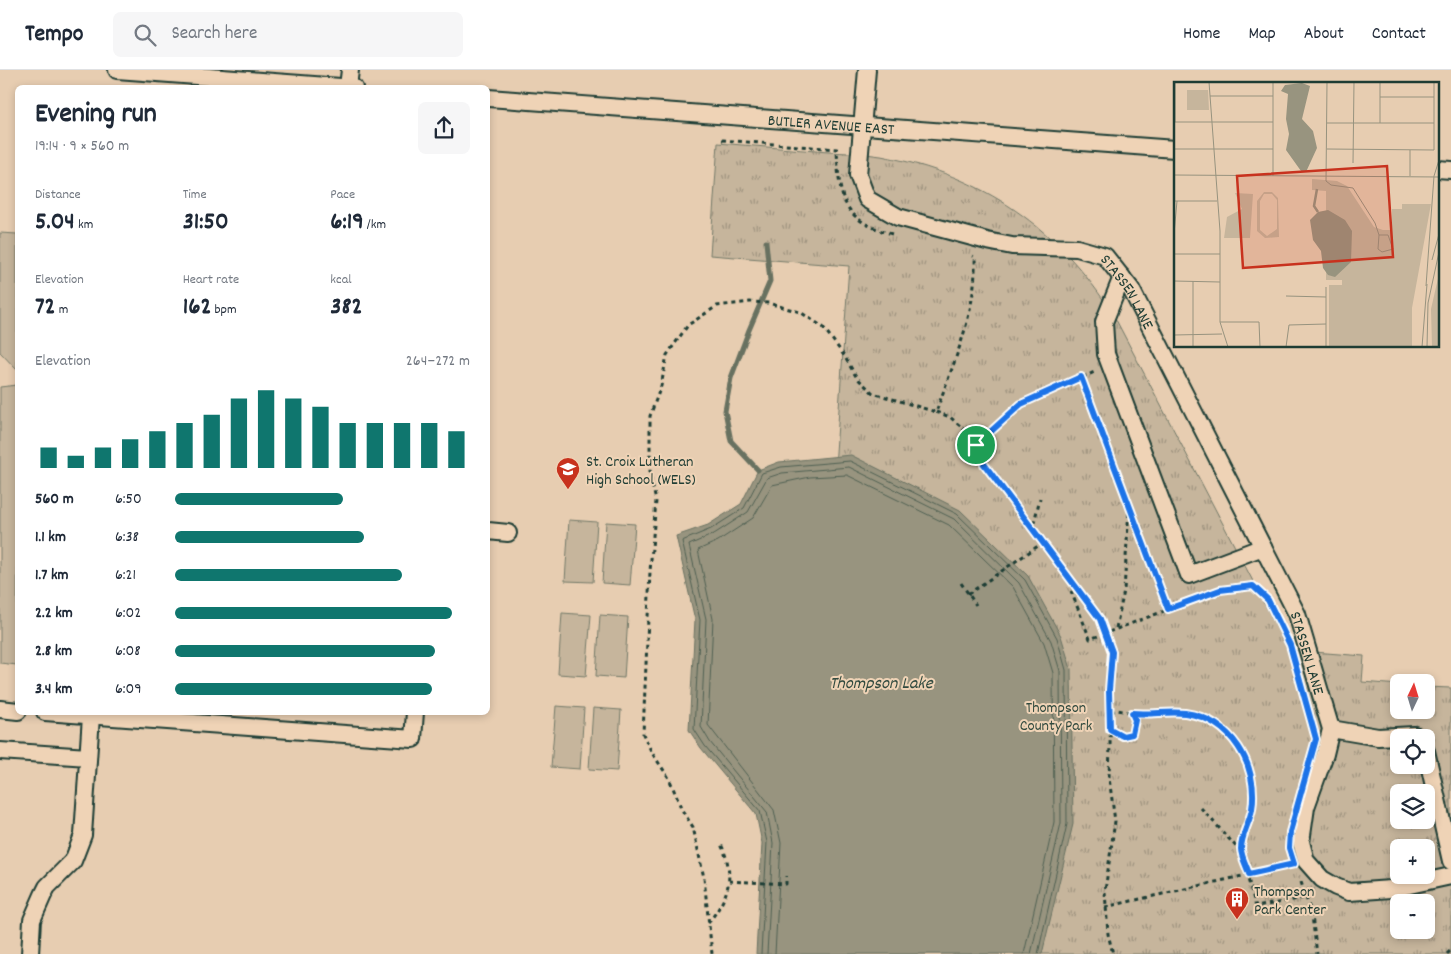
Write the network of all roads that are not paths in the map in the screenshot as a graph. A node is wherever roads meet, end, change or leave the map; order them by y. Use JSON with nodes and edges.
{"nodes":[{"id":1,"x":117,"y":70,"type":"edge"},
{"id":2,"x":350,"y":70,"type":"edge"},
{"id":3,"x":867,"y":70,"type":"edge"},
{"id":4,"x":321,"y":85,"type":"edge"},
{"id":5,"x":348,"y":85,"type":"edge"},
{"id":6,"x":490,"y":98,"type":"edge"},
{"id":7,"x":863,"y":126,"type":"junction"},
{"id":8,"x":1174,"y":149,"type":"edge"},
{"id":9,"x":1438,"y":169,"type":"edge"},
{"id":10,"x":1451,"y":170,"type":"edge"},
{"id":11,"x":1122,"y":277,"type":"junction"},
{"id":12,"x":490,"y":531,"type":"edge"},
{"id":13,"x":508,"y":533,"type":"dead end"},
{"id":14,"x":1263,"y":547,"type":"junction"},
{"id":15,"x":0,"y":709,"type":"edge"},
{"id":16,"x":15,"y":710,"type":"edge"},
{"id":17,"x":79,"y":715,"type":"edge"},
{"id":18,"x":415,"y":715,"type":"edge"},
{"id":19,"x":90,"y":716,"type":"junction"},
{"id":20,"x":1331,"y":729,"type":"junction"},
{"id":21,"x":1390,"y":736,"type":"edge"},
{"id":22,"x":0,"y":751,"type":"edge"},
{"id":23,"x":88,"y":757,"type":"junction"},
{"id":24,"x":1431,"y":774,"type":"edge"},
{"id":25,"x":1451,"y":860,"type":"edge"},
{"id":26,"x":1451,"y":876,"type":"edge"},
{"id":27,"x":30,"y":954,"type":"edge"}],
"edges":[{"from":1,"to":4,"type":"street"},
{"from":2,"to":5,"type":"street"},
{"from":3,"to":7,"type":"street","name":"STASSEN LANE"},
{"from":6,"to":7,"type":"street","name":"BUTLER AVENUE EAST"},
{"from":7,"to":8,"type":"street","name":"BUTLER AVENUE EAST"},
{"from":7,"to":11,"type":"street","name":"STASSEN LANE"},
{"from":9,"to":10,"type":"street"},
{"from":11,"to":14,"type":"street","name":"STASSEN LANE"},
{"from":11,"to":14,"type":"street"},
{"from":12,"to":13,"type":"street"},
{"from":14,"to":20,"type":"street","name":"STASSEN LANE"},
{"from":15,"to":16,"type":"street"},
{"from":17,"to":19,"type":"street"},
{"from":18,"to":19,"type":"street"},
{"from":19,"to":23,"type":"street"},
{"from":20,"to":21,"type":"street"},
{"from":20,"to":26,"type":"street","name":"STASSEN LANE"},
{"from":22,"to":23,"type":"street"},
{"from":23,"to":27,"type":"street"},
{"from":24,"to":25,"type":"street"}]}
